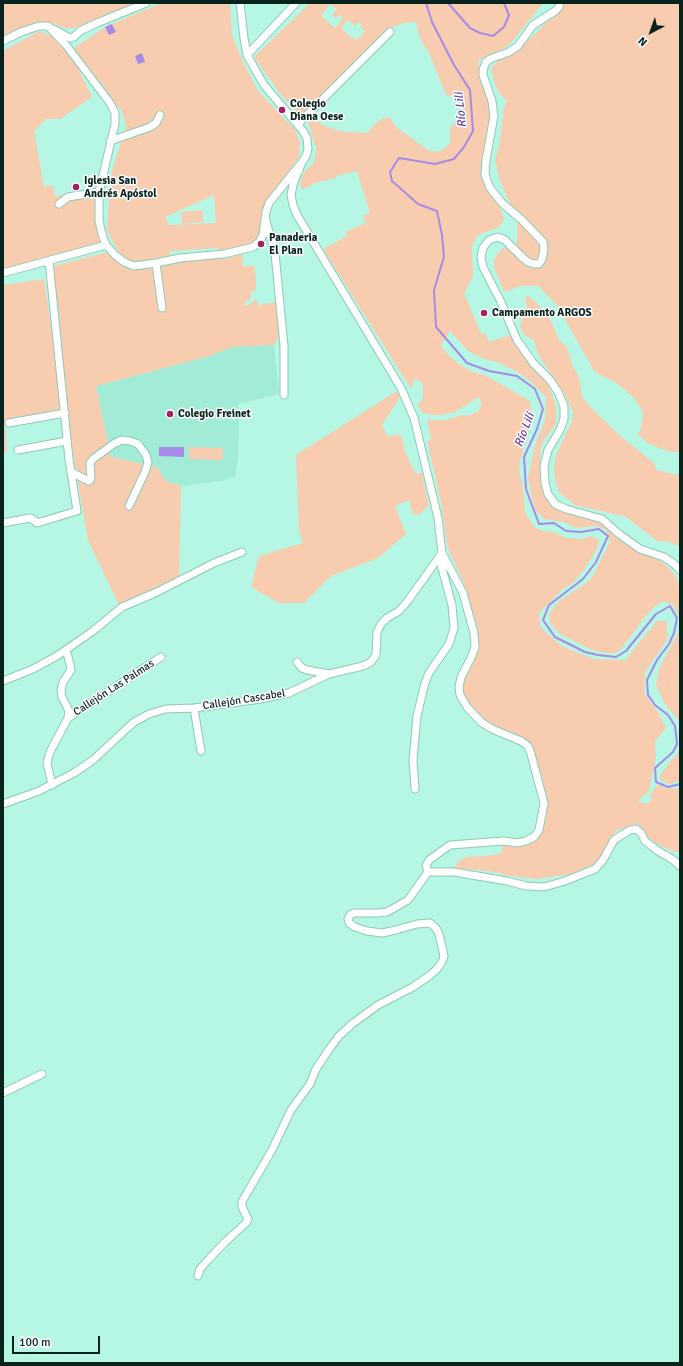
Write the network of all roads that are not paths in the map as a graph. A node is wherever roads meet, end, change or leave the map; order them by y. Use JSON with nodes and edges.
{"nodes":[{"id":1,"x":146,"y":3,"type":"edge"},
{"id":2,"x":240,"y":3,"type":"edge"},
{"id":3,"x":296,"y":3,"type":"edge"},
{"id":4,"x":560,"y":3,"type":"edge"},
{"id":5,"x":48,"y":26,"type":"junction"},
{"id":6,"x":390,"y":32,"type":"dead end"},
{"id":7,"x":3,"y":41,"type":"edge"},
{"id":8,"x":247,"y":56,"type":"junction"},
{"id":9,"x":160,"y":115,"type":"dead end"},
{"id":10,"x":298,"y":124,"type":"junction"},
{"id":11,"x":110,"y":141,"type":"junction"},
{"id":12,"x":302,"y":162,"type":"junction"},
{"id":13,"x":99,"y":192,"type":"junction"},
{"id":14,"x":59,"y":204,"type":"dead end"},
{"id":15,"x":265,"y":219,"type":"junction"},
{"id":16,"x":106,"y":245,"type":"junction"},
{"id":17,"x":49,"y":261,"type":"junction"},
{"id":18,"x":156,"y":264,"type":"junction"},
{"id":19,"x":3,"y":273,"type":"edge"},
{"id":20,"x":162,"y":308,"type":"dead end"},
{"id":21,"x":284,"y":395,"type":"dead end"},
{"id":22,"x":65,"y":413,"type":"junction"},
{"id":23,"x":9,"y":424,"type":"dead end"},
{"id":24,"x":67,"y":441,"type":"junction"},
{"id":25,"x":18,"y":450,"type":"dead end"},
{"id":26,"x":71,"y":472,"type":"junction"},
{"id":27,"x":129,"y":506,"type":"dead end"},
{"id":28,"x":3,"y":523,"type":"edge"},
{"id":29,"x":242,"y":552,"type":"dead end"},
{"id":30,"x":441,"y":555,"type":"junction"},
{"id":31,"x":680,"y":570,"type":"edge"},
{"id":32,"x":66,"y":650,"type":"junction"},
{"id":33,"x":161,"y":658,"type":"dead end"},
{"id":34,"x":297,"y":662,"type":"dead end"},
{"id":35,"x":329,"y":674,"type":"junction"},
{"id":36,"x":3,"y":682,"type":"edge"},
{"id":37,"x":194,"y":708,"type":"junction"},
{"id":38,"x":68,"y":718,"type":"junction"},
{"id":39,"x":201,"y":751,"type":"dead end"},
{"id":40,"x":52,"y":785,"type":"junction"},
{"id":41,"x":415,"y":789,"type":"dead end"},
{"id":42,"x":3,"y":804,"type":"edge"},
{"id":43,"x":680,"y":866,"type":"edge"},
{"id":44,"x":428,"y":872,"type":"junction"},
{"id":45,"x":42,"y":1074,"type":"dead end"},
{"id":46,"x":3,"y":1093,"type":"edge"},
{"id":47,"x":198,"y":1276,"type":"dead end"}],
"edges":[{"from":1,"to":5,"type":"street"},
{"from":2,"to":8,"type":"street"},
{"from":3,"to":8,"type":"street"},
{"from":4,"to":31,"type":"street"},
{"from":5,"to":7,"type":"street"},
{"from":5,"to":11,"type":"street"},
{"from":6,"to":10,"type":"street"},
{"from":8,"to":10,"type":"street"},
{"from":9,"to":11,"type":"street"},
{"from":10,"to":12,"type":"street"},
{"from":11,"to":13,"type":"street"},
{"from":12,"to":15,"type":"street"},
{"from":12,"to":30,"type":"street"},
{"from":13,"to":14,"type":"street"},
{"from":13,"to":16,"type":"street"},
{"from":15,"to":18,"type":"street"},
{"from":15,"to":21,"type":"street"},
{"from":16,"to":17,"type":"street"},
{"from":16,"to":18,"type":"street"},
{"from":17,"to":19,"type":"street"},
{"from":17,"to":22,"type":"street"},
{"from":18,"to":20,"type":"street"},
{"from":22,"to":23,"type":"street"},
{"from":22,"to":24,"type":"street"},
{"from":24,"to":25,"type":"street"},
{"from":24,"to":26,"type":"street"},
{"from":26,"to":27,"type":"street"},
{"from":26,"to":28,"type":"street"},
{"from":29,"to":32,"type":"street"},
{"from":30,"to":35,"type":"street","name":"Callejón Cascabel"},
{"from":30,"to":41,"type":"street"},
{"from":30,"to":44,"type":"street"},
{"from":32,"to":36,"type":"street"},
{"from":32,"to":38,"type":"street"},
{"from":33,"to":38,"type":"street","name":"Callejón Las Palmas"},
{"from":34,"to":35,"type":"street"},
{"from":35,"to":37,"type":"street","name":"Callejón Cascabel"},
{"from":37,"to":39,"type":"street"},
{"from":37,"to":40,"type":"street","name":"Callejón Cascabel"},
{"from":38,"to":40,"type":"street","name":"Callejón Las Palmas"},
{"from":40,"to":42,"type":"street","name":"Callejón Cascabel"},
{"from":43,"to":44,"type":"street"},
{"from":44,"to":47,"type":"street"},
{"from":45,"to":46,"type":"street"}]}
